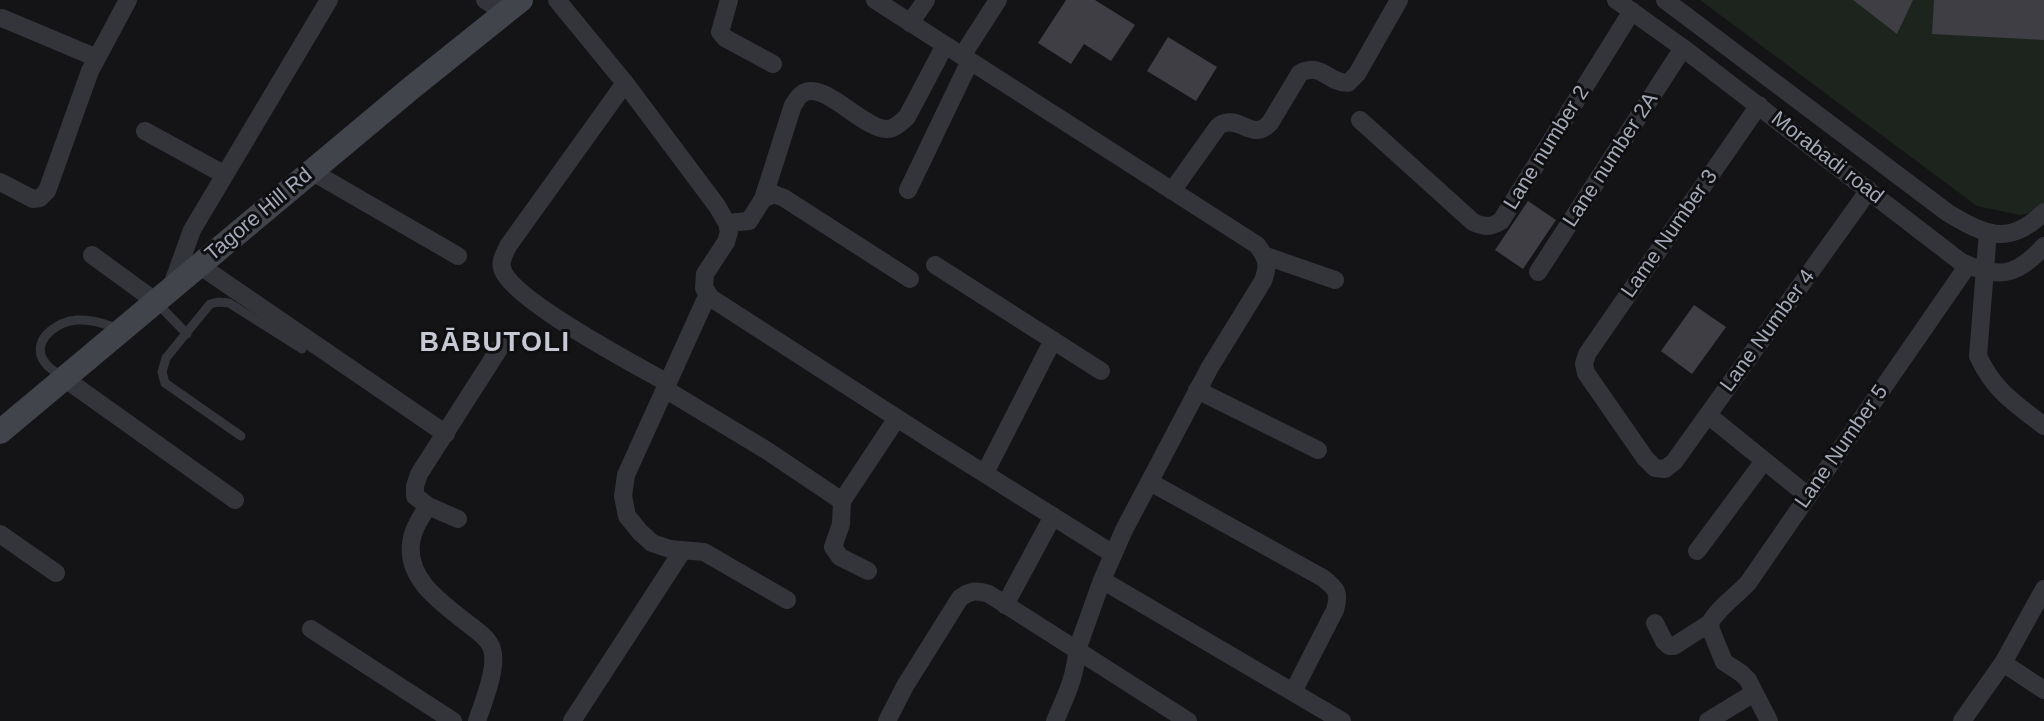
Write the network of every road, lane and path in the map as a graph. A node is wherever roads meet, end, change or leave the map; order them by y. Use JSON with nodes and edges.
{"nodes":[{"id":1,"x":7,"y":0,"type":"edge"},
{"id":2,"x":128,"y":0,"type":"edge"},
{"id":3,"x":329,"y":0,"type":"edge"},
{"id":4,"x":557,"y":0,"type":"edge"},
{"id":5,"x":729,"y":0,"type":"edge"},
{"id":6,"x":875,"y":0,"type":"edge"},
{"id":7,"x":926,"y":0,"type":"edge"},
{"id":8,"x":998,"y":0,"type":"edge"},
{"id":9,"x":1399,"y":0,"type":"edge"},
{"id":10,"x":1616,"y":0,"type":"edge"},
{"id":11,"x":1665,"y":0,"type":"edge"},
{"id":12,"x":504,"y":4,"type":"edge"},
{"id":13,"x":1632,"y":11,"type":"junction"},
{"id":14,"x":1,"y":20,"type":"edge"},
{"id":15,"x":910,"y":23,"type":"junction"},
{"id":16,"x":945,"y":45,"type":"junction"},
{"id":17,"x":1683,"y":48,"type":"junction"},
{"id":18,"x":97,"y":58,"type":"junction"},
{"id":19,"x":966,"y":58,"type":"junction"},
{"id":20,"x":772,"y":64,"type":"dead end"},
{"id":21,"x":625,"y":83,"type":"junction"},
{"id":22,"x":1759,"y":105,"type":"junction"},
{"id":23,"x":1360,"y":120,"type":"dead end"},
{"id":24,"x":146,"y":131,"type":"dead end"},
{"id":25,"x":311,"y":171,"type":"junction"},
{"id":26,"x":225,"y":176,"type":"junction"},
{"id":27,"x":0,"y":182,"type":"edge"},
{"id":28,"x":908,"y":190,"type":"dead end"},
{"id":29,"x":1869,"y":190,"type":"junction"},
{"id":30,"x":1172,"y":191,"type":"junction"},
{"id":31,"x":763,"y":199,"type":"junction"},
{"id":32,"x":2044,"y":212,"type":"edge"},
{"id":33,"x":727,"y":223,"type":"junction"},
{"id":34,"x":1988,"y":232,"type":"junction"},
{"id":35,"x":2044,"y":246,"type":"edge"},
{"id":36,"x":92,"y":255,"type":"dead end"},
{"id":37,"x":458,"y":256,"type":"dead end"},
{"id":38,"x":1266,"y":256,"type":"junction"},
{"id":39,"x":199,"y":265,"type":"junction"},
{"id":40,"x":935,"y":265,"type":"dead end"},
{"id":41,"x":1968,"y":265,"type":"junction"},
{"id":42,"x":1538,"y":272,"type":"dead end"},
{"id":43,"x":1985,"y":272,"type":"junction"},
{"id":44,"x":910,"y":279,"type":"dead end"},
{"id":45,"x":1335,"y":280,"type":"dead end"},
{"id":46,"x":708,"y":294,"type":"junction"},
{"id":47,"x":163,"y":295,"type":"junction"},
{"id":48,"x":121,"y":330,"type":"junction"},
{"id":49,"x":187,"y":334,"type":"junction"},
{"id":50,"x":1053,"y":340,"type":"junction"},
{"id":51,"x":501,"y":346,"type":"dead end"},
{"id":52,"x":302,"y":349,"type":"dead end"},
{"id":53,"x":1101,"y":371,"type":"dead end"},
{"id":54,"x":64,"y":378,"type":"junction"},
{"id":55,"x":666,"y":386,"type":"junction"},
{"id":56,"x":1197,"y":390,"type":"junction"},
{"id":57,"x":1708,"y":415,"type":"junction"},
{"id":58,"x":897,"y":418,"type":"junction"},
{"id":59,"x":2044,"y":426,"type":"edge"},
{"id":60,"x":0,"y":432,"type":"edge"},
{"id":61,"x":446,"y":434,"type":"junction"},
{"id":62,"x":241,"y":436,"type":"dead end"},
{"id":63,"x":1318,"y":450,"type":"dead end"},
{"id":64,"x":1764,"y":461,"type":"junction"},
{"id":65,"x":1665,"y":469,"type":"joint"},
{"id":66,"x":985,"y":473,"type":"junction"},
{"id":67,"x":1150,"y":482,"type":"junction"},
{"id":68,"x":1808,"y":496,"type":"junction"},
{"id":69,"x":235,"y":500,"type":"dead end"},
{"id":70,"x":842,"y":501,"type":"junction"},
{"id":71,"x":428,"y":506,"type":"junction"},
{"id":72,"x":1053,"y":516,"type":"junction"},
{"id":73,"x":458,"y":519,"type":"dead end"},
{"id":74,"x":0,"y":534,"type":"edge"},
{"id":75,"x":683,"y":550,"type":"junction"},
{"id":76,"x":1697,"y":551,"type":"dead end"},
{"id":77,"x":1113,"y":554,"type":"junction"},
{"id":78,"x":868,"y":571,"type":"dead end"},
{"id":79,"x":56,"y":573,"type":"dead end"},
{"id":80,"x":1102,"y":580,"type":"junction"},
{"id":81,"x":2044,"y":589,"type":"edge"},
{"id":82,"x":787,"y":600,"type":"dead end"},
{"id":83,"x":1005,"y":605,"type":"junction"},
{"id":84,"x":1655,"y":623,"type":"dead end"},
{"id":85,"x":1710,"y":623,"type":"junction"},
{"id":86,"x":310,"y":629,"type":"dead end"},
{"id":87,"x":1077,"y":650,"type":"junction"},
{"id":88,"x":2003,"y":663,"type":"junction"},
{"id":89,"x":2044,"y":690,"type":"edge"},
{"id":90,"x":1293,"y":692,"type":"junction"},
{"id":91,"x":1754,"y":693,"type":"junction"},
{"id":92,"x":453,"y":721,"type":"edge"},
{"id":93,"x":477,"y":721,"type":"edge"},
{"id":94,"x":572,"y":721,"type":"edge"},
{"id":95,"x":887,"y":721,"type":"edge"},
{"id":96,"x":1055,"y":721,"type":"edge"},
{"id":97,"x":1188,"y":721,"type":"edge"},
{"id":98,"x":1342,"y":721,"type":"edge"},
{"id":99,"x":1708,"y":721,"type":"edge"},
{"id":100,"x":1769,"y":721,"type":"edge"},
{"id":101,"x":1962,"y":721,"type":"edge"}],
"edges":[{"from":1,"to":14,"type":"street"},
{"from":2,"to":18,"type":"street"},
{"from":3,"to":26,"type":"street"},
{"from":4,"to":21,"type":"street"},
{"from":5,"to":20,"type":"street"},
{"from":6,"to":15,"type":"street"},
{"from":7,"to":15,"type":"street"},
{"from":8,"to":19,"type":"street"},
{"from":9,"to":30,"type":"street"},
{"from":10,"to":13,"type":"street","name":"Morabadi road"},
{"from":11,"to":34,"type":"street","name":"Morabadi road"},
{"from":12,"to":25,"type":"main road","name":"Tagore Hill Rd"},
{"from":13,"to":17,"type":"street","name":"Morabadi road"},
{"from":13,"to":23,"type":"street","name":"Lane number 2"},
{"from":14,"to":18,"type":"street"},
{"from":15,"to":16,"type":"street"},
{"from":16,"to":19,"type":"street"},
{"from":16,"to":31,"type":"street"},
{"from":17,"to":22,"type":"street","name":"Morabadi road"},
{"from":17,"to":42,"type":"street","name":"Lane number 2A"},
{"from":18,"to":27,"type":"street"},
{"from":19,"to":28,"type":"street"},
{"from":19,"to":30,"type":"street"},
{"from":21,"to":33,"type":"street"},
{"from":21,"to":55,"type":"street"},
{"from":22,"to":29,"type":"street","name":"Morabadi road"},
{"from":22,"to":65,"type":"street","name":"Lame Number 3"},
{"from":24,"to":26,"type":"street"},
{"from":25,"to":37,"type":"street"},
{"from":25,"to":39,"type":"main road","name":"Tagore Hill Rd"},
{"from":26,"to":47,"type":"street"},
{"from":29,"to":41,"type":"street","name":"Morabadi road"},
{"from":29,"to":57,"type":"street","name":"Lane Number 4"},
{"from":30,"to":38,"type":"street"},
{"from":31,"to":33,"type":"street"},
{"from":31,"to":44,"type":"street"},
{"from":32,"to":34,"type":"street","name":"Morabadi road"},
{"from":33,"to":46,"type":"street"},
{"from":34,"to":43,"type":"street"},
{"from":35,"to":43,"type":"street","name":"Morabadi road"},
{"from":36,"to":47,"type":"street"},
{"from":38,"to":45,"type":"street"},
{"from":38,"to":56,"type":"street"},
{"from":39,"to":47,"type":"main road","name":"Tagore Hill Rd"},
{"from":39,"to":61,"type":"street"},
{"from":40,"to":50,"type":"street"},
{"from":41,"to":43,"type":"street","name":"Morabadi road"},
{"from":41,"to":68,"type":"street","name":"Lane Number 5"},
{"from":43,"to":59,"type":"street"},
{"from":46,"to":55,"type":"street"},
{"from":46,"to":58,"type":"street"},
{"from":47,"to":48,"type":"main road","name":"Tagore Hill Rd"},
{"from":47,"to":49,"type":"lane"},
{"from":48,"to":54,"type":"main road","name":"Tagore Hill Rd"},
{"from":48,"to":54,"type":"lane"},
{"from":49,"to":52,"type":"lane"},
{"from":49,"to":62,"type":"lane"},
{"from":50,"to":53,"type":"street"},
{"from":50,"to":66,"type":"street"},
{"from":51,"to":61,"type":"street"},
{"from":54,"to":60,"type":"main road","name":"Tagore Hill Rd"},
{"from":54,"to":69,"type":"street"},
{"from":55,"to":70,"type":"street"},
{"from":55,"to":75,"type":"street"},
{"from":56,"to":63,"type":"street"},
{"from":56,"to":67,"type":"street"},
{"from":57,"to":64,"type":"street"},
{"from":57,"to":65,"type":"street","name":"Lane Number 4"},
{"from":58,"to":66,"type":"street"},
{"from":58,"to":70,"type":"street"},
{"from":61,"to":71,"type":"street"},
{"from":64,"to":68,"type":"street"},
{"from":64,"to":76,"type":"street"},
{"from":66,"to":72,"type":"street"},
{"from":67,"to":77,"type":"street"},
{"from":67,"to":90,"type":"street"},
{"from":68,"to":85,"type":"street","name":"Lane Number 5"},
{"from":70,"to":78,"type":"street"},
{"from":71,"to":73,"type":"street"},
{"from":71,"to":93,"type":"street"},
{"from":72,"to":77,"type":"street"},
{"from":72,"to":83,"type":"street"},
{"from":74,"to":79,"type":"street"},
{"from":75,"to":82,"type":"street"},
{"from":75,"to":94,"type":"street"},
{"from":77,"to":80,"type":"street"},
{"from":80,"to":87,"type":"street"},
{"from":80,"to":90,"type":"street"},
{"from":81,"to":88,"type":"street"},
{"from":83,"to":87,"type":"street"},
{"from":83,"to":95,"type":"street"},
{"from":84,"to":85,"type":"street","name":"Lane Number 5"},
{"from":85,"to":91,"type":"street"},
{"from":86,"to":92,"type":"street"},
{"from":87,"to":96,"type":"street"},
{"from":87,"to":97,"type":"street"},
{"from":88,"to":89,"type":"street"},
{"from":88,"to":101,"type":"street"},
{"from":90,"to":98,"type":"street"},
{"from":91,"to":99,"type":"street"},
{"from":91,"to":100,"type":"street"}]}
